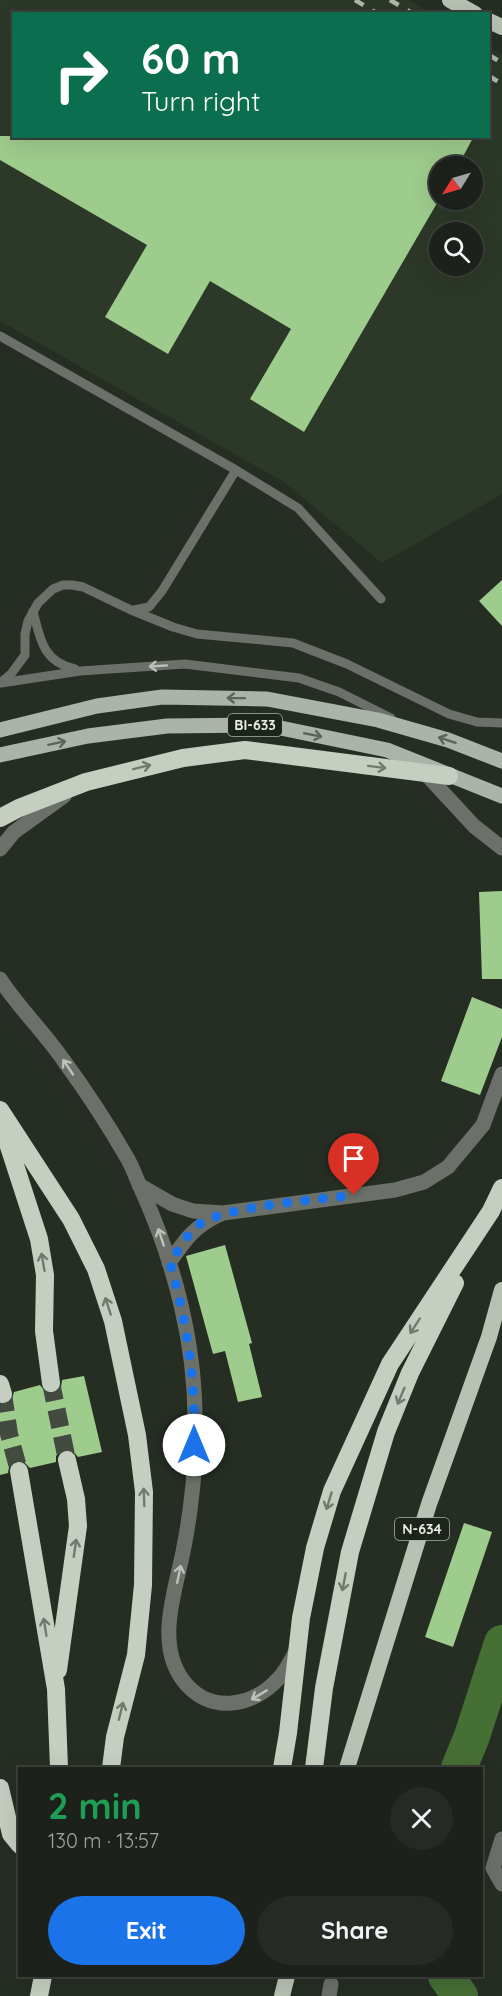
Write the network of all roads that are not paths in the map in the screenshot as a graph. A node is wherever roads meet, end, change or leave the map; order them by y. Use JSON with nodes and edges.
{"nodes":[{"id":1,"x":450,"y":0,"type":"edge"},
{"id":2,"x":472,"y":12,"type":"edge"},
{"id":3,"x":0,"y":336,"type":"edge"},
{"id":4,"x":236,"y":470,"type":"junction"},
{"id":5,"x":381,"y":599,"type":"dead end"},
{"id":6,"x":131,"y":610,"type":"junction"},
{"id":7,"x":33,"y":611,"type":"junction"},
{"id":8,"x":80,"y":671,"type":"junction"},
{"id":9,"x":0,"y":683,"type":"edge"},
{"id":10,"x":502,"y":723,"type":"edge"},
{"id":11,"x":0,"y":730,"type":"edge"},
{"id":12,"x":414,"y":730,"type":"junction"},
{"id":13,"x":0,"y":755,"type":"edge"},
{"id":14,"x":502,"y":761,"type":"edge"},
{"id":15,"x":424,"y":772,"type":"junction"},
{"id":16,"x":449,"y":776,"type":"junction"},
{"id":17,"x":86,"y":782,"type":"junction"},
{"id":18,"x":502,"y":796,"type":"edge"},
{"id":19,"x":0,"y":818,"type":"edge"},
{"id":20,"x":502,"y":848,"type":"edge"},
{"id":21,"x":0,"y":849,"type":"edge"},
{"id":22,"x":0,"y":979,"type":"edge"},
{"id":23,"x":502,"y":1074,"type":"edge"},
{"id":24,"x":0,"y":1110,"type":"edge"},
{"id":25,"x":0,"y":1122,"type":"edge"},
{"id":26,"x":139,"y":1185,"type":"junction"},
{"id":27,"x":502,"y":1188,"type":"edge"},
{"id":28,"x":491,"y":1211,"type":"junction"},
{"id":29,"x":224,"y":1213,"type":"junction"},
{"id":30,"x":170,"y":1263,"type":"junction"},
{"id":31,"x":502,"y":1290,"type":"edge"},
{"id":32,"x":502,"y":1313,"type":"edge"},
{"id":33,"x":489,"y":1337,"type":"junction"},
{"id":34,"x":51,"y":1383,"type":"tunnel mouth"},
{"id":35,"x":67,"y":1460,"type":"tunnel mouth"},
{"id":36,"x":19,"y":1471,"type":"tunnel mouth"},
{"id":37,"x":296,"y":1652,"type":"junction"},
{"id":38,"x":56,"y":1689,"type":"junction"},
{"id":39,"x":59,"y":1767,"type":"edge"},
{"id":40,"x":111,"y":1767,"type":"edge"},
{"id":41,"x":282,"y":1767,"type":"edge"},
{"id":42,"x":314,"y":1767,"type":"edge"},
{"id":43,"x":347,"y":1767,"type":"edge"},
{"id":44,"x":0,"y":1788,"type":"edge"},
{"id":45,"x":502,"y":1839,"type":"edge"},
{"id":46,"x":18,"y":1843,"type":"edge"},
{"id":47,"x":502,"y":1884,"type":"edge"},
{"id":48,"x":43,"y":1977,"type":"edge"},
{"id":49,"x":287,"y":1977,"type":"edge"},
{"id":50,"x":39,"y":1996,"type":"edge"},
{"id":51,"x":282,"y":1996,"type":"edge"}],
"edges":[{"from":1,"to":2,"type":"highway"},
{"from":3,"to":4,"type":"lane"},
{"from":4,"to":5,"type":"lane"},
{"from":4,"to":6,"type":"lane"},
{"from":6,"to":7,"type":"lane"},
{"from":6,"to":10,"type":"lane"},
{"from":7,"to":8,"type":"lane"},
{"from":7,"to":9,"type":"lane"},
{"from":8,"to":9,"type":"lane"},
{"from":12,"to":8,"type":"lane","one_way":true},
{"from":12,"to":11,"type":"main road","number":"BI-633","one_way":true},
{"from":14,"to":12,"type":"main road","number":"BI-633","one_way":true},
{"from":13,"to":16,"type":"main road","number":"BI-633","one_way":true},
{"from":15,"to":16,"type":"highway"},
{"from":17,"to":15,"type":"highway","one_way":true},
{"from":15,"to":20,"type":"street"},
{"from":16,"to":18,"type":"main road","number":"BI-633"},
{"from":17,"to":19,"type":"highway"},
{"from":17,"to":21,"type":"street"},
{"from":26,"to":22,"type":"street","one_way":true},
{"from":23,"to":29,"type":"street"},
{"from":40,"to":24,"type":"highway","one_way":true},
{"from":34,"to":25,"type":"highway","one_way":true},
{"from":26,"to":29,"type":"street"},
{"from":30,"to":26,"type":"street","one_way":true},
{"from":27,"to":28,"type":"highway"},
{"from":28,"to":37,"type":"highway","one_way":true},
{"from":28,"to":42,"type":"highway","one_way":true},
{"from":29,"to":30,"type":"street"},
{"from":37,"to":30,"type":"street","one_way":true},
{"from":31,"to":33,"type":"highway","number":"N-634"},
{"from":32,"to":33,"type":"street"},
{"from":33,"to":43,"type":"highway","number":"N-634"},
{"from":38,"to":35,"type":"highway","one_way":true},
{"from":38,"to":36,"type":"highway","one_way":true},
{"from":37,"to":41,"type":"highway"},
{"from":38,"to":39,"type":"highway"},
{"from":44,"to":46,"type":"highway"},
{"from":45,"to":47,"type":"street"},
{"from":48,"to":50,"type":"highway"},
{"from":49,"to":51,"type":"highway"}]}
